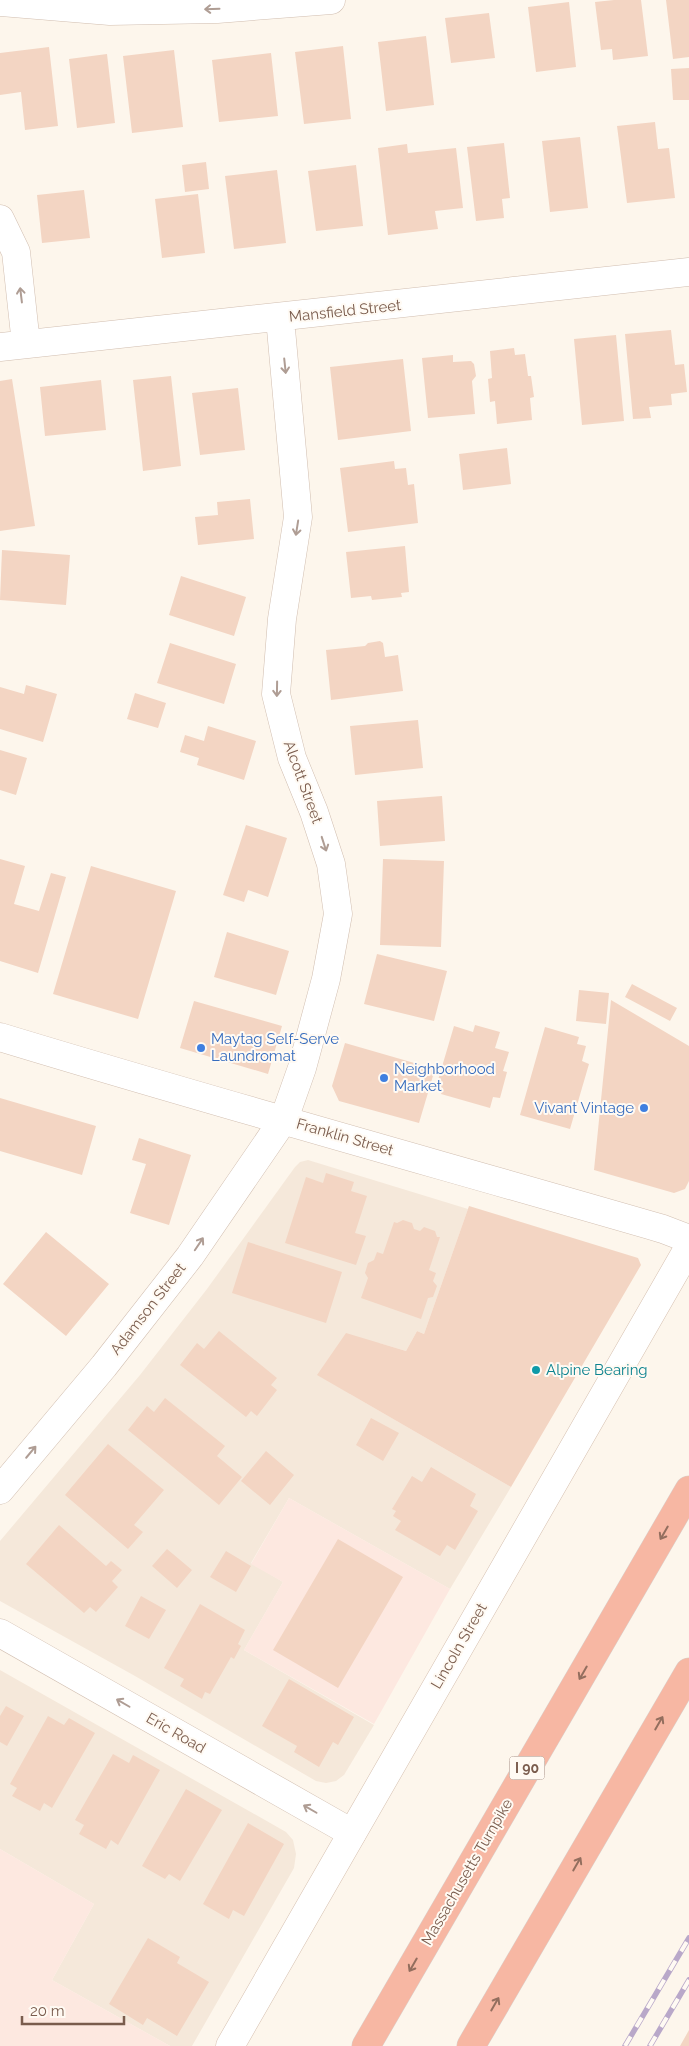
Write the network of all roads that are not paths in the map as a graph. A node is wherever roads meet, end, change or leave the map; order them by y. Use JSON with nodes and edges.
{"nodes":[{"id":1,"x":331,"y":0,"type":"edge"},
{"id":2,"x":0,"y":2,"type":"edge"},
{"id":3,"x":0,"y":219,"type":"edge"},
{"id":4,"x":689,"y":272,"type":"edge"},
{"id":5,"x":280,"y":318,"type":"junction"},
{"id":6,"x":13,"y":346,"type":"edge"},
{"id":7,"x":0,"y":1038,"type":"edge"},
{"id":8,"x":284,"y":1119,"type":"junction"},
{"id":9,"x":689,"y":1239,"type":"edge"},
{"id":10,"x":689,"y":1247,"type":"edge"},
{"id":11,"x":0,"y":1490,"type":"edge"},
{"id":12,"x":689,"y":1490,"type":"edge"},
{"id":13,"x":0,"y":1633,"type":"edge"},
{"id":14,"x":689,"y":1672,"type":"edge"},
{"id":15,"x":352,"y":1833,"type":"junction"},
{"id":16,"x":230,"y":2046,"type":"edge"},
{"id":17,"x":366,"y":2046,"type":"edge"},
{"id":18,"x":471,"y":2046,"type":"edge"}],
"edges":[{"from":1,"to":2,"type":"street","one_way":true},
{"from":6,"to":3,"type":"street","one_way":true},
{"from":4,"to":5,"type":"street","name":"Mansfield Street"},
{"from":5,"to":6,"type":"street","name":"Mansfield Street"},
{"from":5,"to":8,"type":"street","name":"Alcott Street","one_way":true},
{"from":7,"to":8,"type":"street","name":"Franklin Street"},
{"from":8,"to":9,"type":"street","name":"Franklin Street"},
{"from":11,"to":8,"type":"street","name":"Adamson Street","one_way":true},
{"from":10,"to":15,"type":"street","name":"Lincoln Street"},
{"from":12,"to":17,"type":"highway","name":"Massachusetts Turnpike","number":"I 90","one_way":true},
{"from":15,"to":13,"type":"street","name":"Eric Road","one_way":true},
{"from":18,"to":14,"type":"highway","one_way":true},
{"from":15,"to":16,"type":"street","name":"Lincoln Street"}]}
